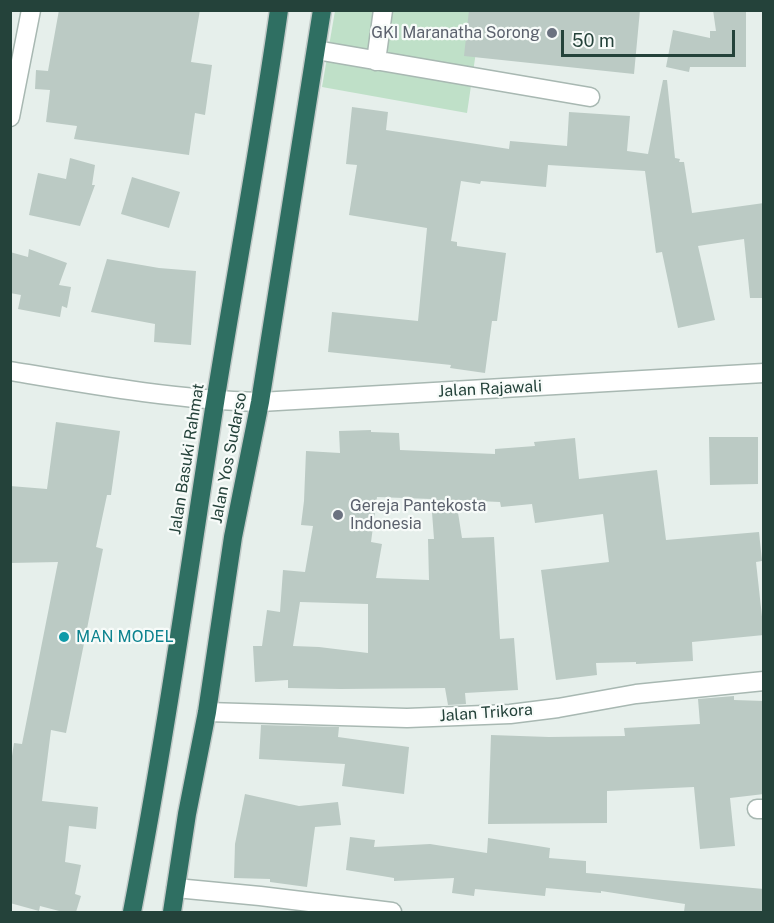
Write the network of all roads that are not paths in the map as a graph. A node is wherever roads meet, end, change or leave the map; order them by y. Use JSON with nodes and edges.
{"nodes":[{"id":1,"x":32,"y":10,"type":"edge"},
{"id":2,"x":279,"y":10,"type":"edge"},
{"id":3,"x":322,"y":10,"type":"edge"},
{"id":4,"x":383,"y":10,"type":"edge"},
{"id":5,"x":316,"y":50,"type":"junction"},
{"id":6,"x":376,"y":61,"type":"junction"},
{"id":7,"x":590,"y":97,"type":"dead end"},
{"id":8,"x":10,"y":117,"type":"edge"},
{"id":9,"x":10,"y":371,"type":"edge"},
{"id":10,"x":764,"y":373,"type":"edge"},
{"id":11,"x":216,"y":401,"type":"junction"},
{"id":12,"x":260,"y":402,"type":"junction"},
{"id":13,"x":764,"y":681,"type":"edge"},
{"id":14,"x":207,"y":712,"type":"junction"},
{"id":15,"x":176,"y":888,"type":"junction"},
{"id":16,"x":132,"y":912,"type":"edge"},
{"id":17,"x":172,"y":912,"type":"edge"},
{"id":18,"x":392,"y":912,"type":"edge"}],
"edges":[{"from":1,"to":8,"type":"street"},
{"from":2,"to":11,"type":"highway","name":"Jalan Basuki Rahmat"},
{"from":3,"to":5,"type":"highway","name":"Jalan Yos Sudarso"},
{"from":4,"to":6,"type":"street"},
{"from":5,"to":6,"type":"street"},
{"from":5,"to":12,"type":"highway","name":"Jalan Yos Sudarso"},
{"from":6,"to":7,"type":"street"},
{"from":9,"to":11,"type":"street","name":"Jalan Rajawali"},
{"from":10,"to":12,"type":"street","name":"Jalan Rajawali"},
{"from":11,"to":12,"type":"street","name":"Jalan Rajawali"},
{"from":11,"to":16,"type":"highway","name":"Jalan Basuki Rahmat"},
{"from":12,"to":14,"type":"highway","name":"Jalan Yos Sudarso"},
{"from":13,"to":14,"type":"street","name":"Jalan Trikora"},
{"from":14,"to":15,"type":"highway","name":"Jalan Yos Sudarso"},
{"from":15,"to":17,"type":"highway","name":"Jalan Yos Sudarso"},
{"from":15,"to":18,"type":"street"}]}
